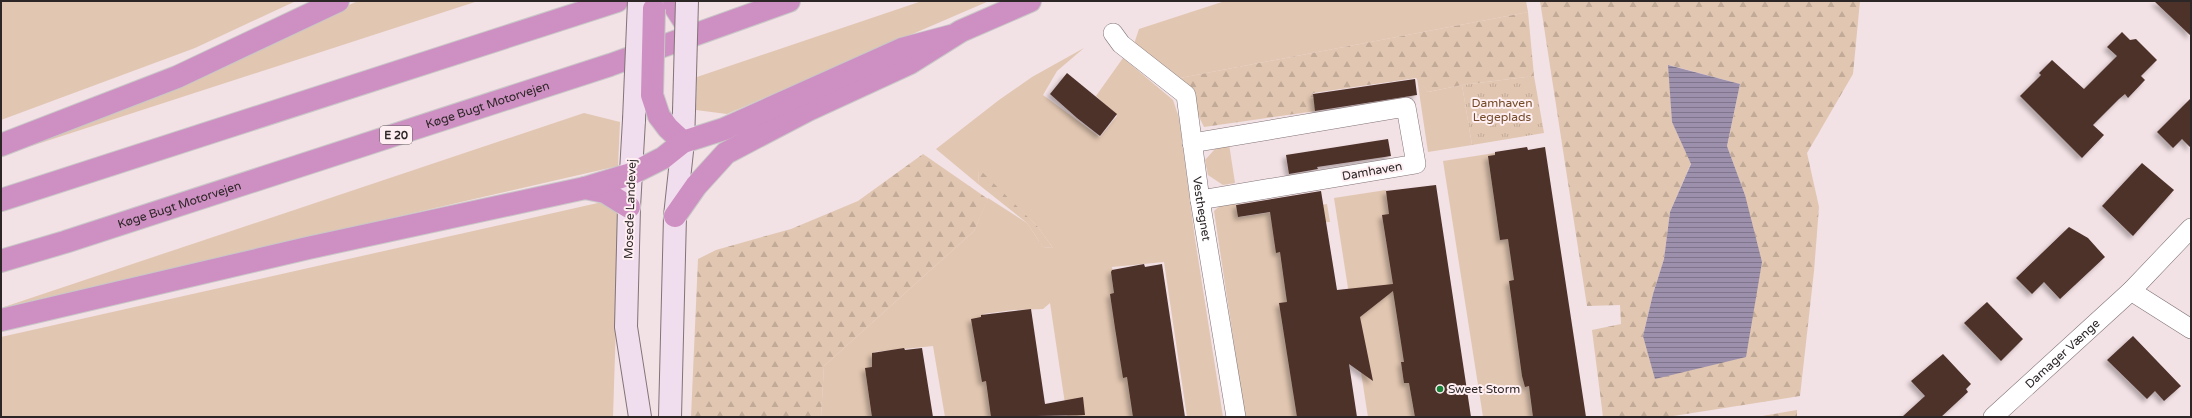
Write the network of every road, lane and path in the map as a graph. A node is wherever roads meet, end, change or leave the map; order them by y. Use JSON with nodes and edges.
{"nodes":[{"id":1,"x":338,"y":1,"type":"edge"},
{"id":2,"x":617,"y":1,"type":"edge"},
{"id":3,"x":639,"y":1,"type":"edge"},
{"id":4,"x":654,"y":1,"type":"edge"},
{"id":5,"x":674,"y":1,"type":"edge"},
{"id":6,"x":687,"y":1,"type":"edge"},
{"id":7,"x":789,"y":1,"type":"edge"},
{"id":8,"x":1030,"y":1,"type":"edge"},
{"id":9,"x":686,"y":24,"type":"junction"},
{"id":10,"x":1113,"y":33,"type":"dead end"},
{"id":11,"x":951,"y":36,"type":"junction"},
{"id":12,"x":683,"y":142,"type":"junction"},
{"id":13,"x":1192,"y":143,"type":"junction"},
{"id":14,"x":1,"y":145,"type":"edge"},
{"id":15,"x":631,"y":174,"type":"junction"},
{"id":16,"x":585,"y":188,"type":"junction"},
{"id":17,"x":1,"y":200,"type":"edge"},
{"id":18,"x":1200,"y":200,"type":"junction"},
{"id":19,"x":629,"y":206,"type":"junction"},
{"id":20,"x":675,"y":216,"type":"junction"},
{"id":21,"x":2191,"y":228,"type":"edge"},
{"id":22,"x":1,"y":261,"type":"edge"},
{"id":23,"x":2131,"y":291,"type":"junction"},
{"id":24,"x":1,"y":320,"type":"edge"},
{"id":25,"x":2191,"y":329,"type":"edge"},
{"id":26,"x":640,"y":417,"type":"edge"},
{"id":27,"x":670,"y":417,"type":"edge"},
{"id":28,"x":1236,"y":417,"type":"edge"},
{"id":29,"x":1993,"y":417,"type":"edge"}],
"edges":[{"from":1,"to":14,"type":"highway"},
{"from":2,"to":17,"type":"highway"},
{"from":3,"to":15,"type":"main road","name":"Mosede Landevej","bridge":true},
{"from":4,"to":12,"type":"highway","bridge":true},
{"from":5,"to":9,"type":"highway"},
{"from":6,"to":9,"type":"main road","bridge":true},
{"from":7,"to":22,"type":"highway","name":"Køge Bugt Motorvejen","number":"E 20"},
{"from":8,"to":11,"type":"highway"},
{"from":9,"to":12,"type":"main road","bridge":true},
{"from":10,"to":13,"type":"street","name":"Vesthegnet"},
{"from":11,"to":12,"type":"highway"},
{"from":11,"to":20,"type":"highway"},
{"from":12,"to":15,"type":"highway"},
{"from":12,"to":20,"type":"main road"},
{"from":13,"to":18,"type":"street","name":"Vesthegnet"},
{"from":13,"to":18,"type":"street","name":"Damhaven"},
{"from":15,"to":16,"type":"highway"},
{"from":15,"to":19,"type":"main road","name":"Mosede Landevej"},
{"from":16,"to":19,"type":"highway"},
{"from":16,"to":24,"type":"highway"},
{"from":18,"to":28,"type":"street","name":"Vesthegnet"},
{"from":19,"to":26,"type":"main road","name":"Mosede Landevej"},
{"from":20,"to":27,"type":"main road"},
{"from":21,"to":23,"type":"street","name":"Damager Vænge"},
{"from":23,"to":25,"type":"street"},
{"from":23,"to":29,"type":"street","name":"Damager Vænge"}]}
